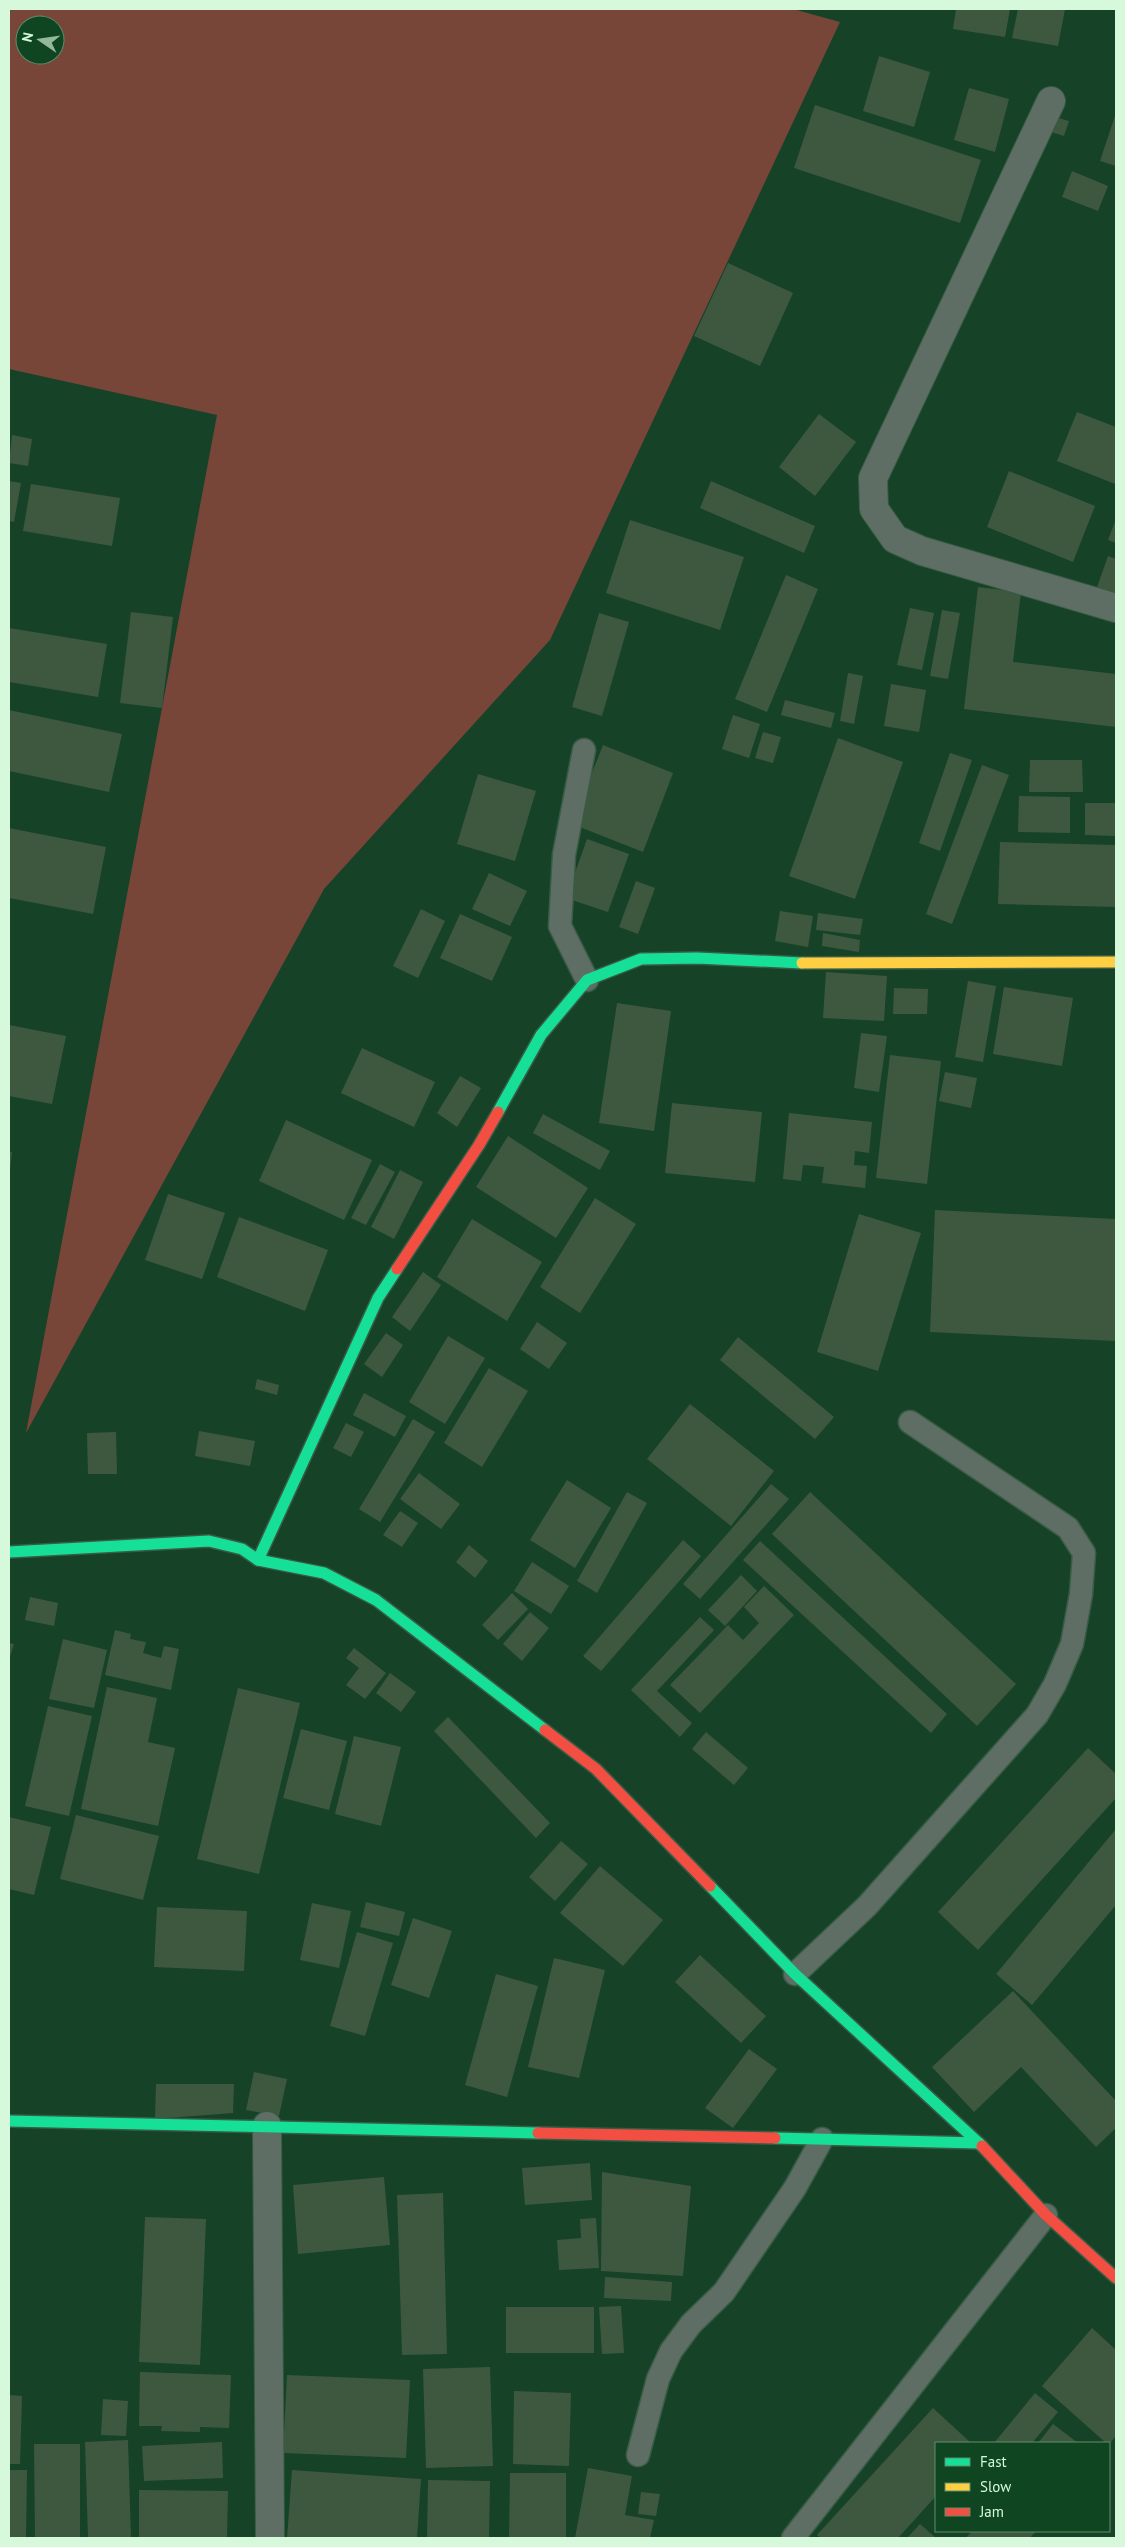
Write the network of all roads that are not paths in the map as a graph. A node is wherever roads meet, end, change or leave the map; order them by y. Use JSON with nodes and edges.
{"nodes":[{"id":1,"x":1051,"y":101,"type":"dead end"},
{"id":2,"x":1116,"y":608,"type":"edge"},
{"id":3,"x":584,"y":750,"type":"dead end"},
{"id":4,"x":1116,"y":962,"type":"edge"},
{"id":5,"x":587,"y":980,"type":"junction"},
{"id":6,"x":910,"y":1422,"type":"dead end"},
{"id":7,"x":9,"y":1552,"type":"edge"},
{"id":8,"x":258,"y":1560,"type":"junction"},
{"id":9,"x":795,"y":1974,"type":"junction"},
{"id":10,"x":9,"y":2121,"type":"edge"},
{"id":11,"x":267,"y":2126,"type":"junction"},
{"id":12,"x":822,"y":2139,"type":"junction"},
{"id":13,"x":979,"y":2143,"type":"junction"},
{"id":14,"x":1046,"y":2215,"type":"junction"},
{"id":15,"x":1116,"y":2278,"type":"edge"},
{"id":16,"x":638,"y":2454,"type":"dead end"},
{"id":17,"x":270,"y":2538,"type":"edge"},
{"id":18,"x":793,"y":2538,"type":"edge"}],
"edges":[{"from":1,"to":2,"type":"street"},
{"from":3,"to":5,"type":"lane"},
{"from":4,"to":5,"type":"street"},
{"from":5,"to":8,"type":"street"},
{"from":6,"to":9,"type":"lane"},
{"from":7,"to":8,"type":"street"},
{"from":8,"to":9,"type":"street"},
{"from":9,"to":13,"type":"street"},
{"from":10,"to":11,"type":"street"},
{"from":11,"to":12,"type":"street"},
{"from":11,"to":17,"type":"street"},
{"from":12,"to":13,"type":"street"},
{"from":12,"to":16,"type":"lane"},
{"from":13,"to":14,"type":"street"},
{"from":14,"to":15,"type":"street"},
{"from":14,"to":18,"type":"lane"}]}
